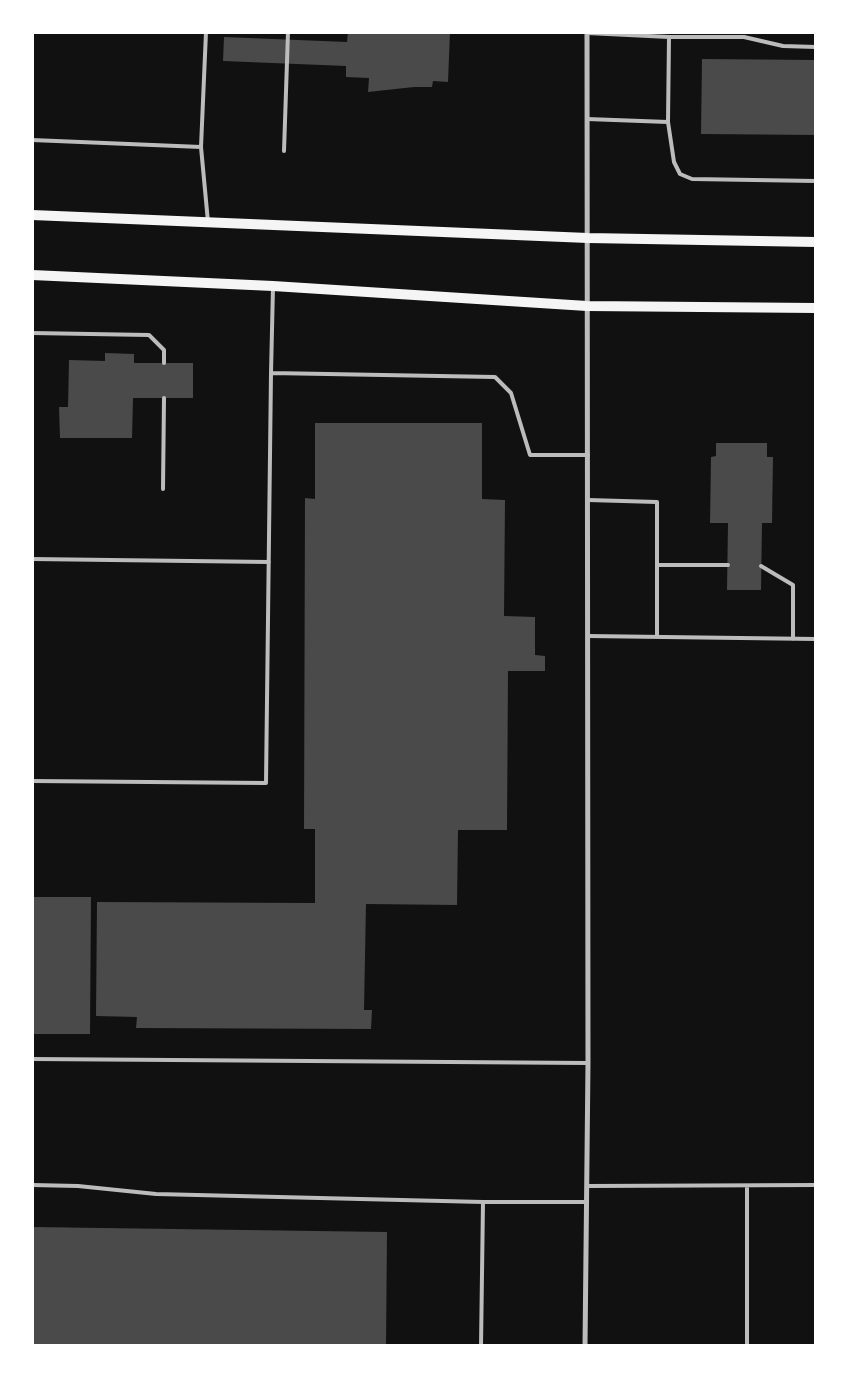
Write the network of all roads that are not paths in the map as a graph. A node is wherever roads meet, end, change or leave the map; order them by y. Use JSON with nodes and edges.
{"nodes":[{"id":1,"x":206,"y":32,"type":"edge"},
{"id":2,"x":288,"y":32,"type":"edge"},
{"id":3,"x":587,"y":33,"type":"edge"},
{"id":4,"x":669,"y":37,"type":"junction"},
{"id":5,"x":816,"y":46,"type":"edge"},
{"id":6,"x":588,"y":119,"type":"junction"},
{"id":7,"x":668,"y":122,"type":"junction"},
{"id":8,"x":32,"y":140,"type":"edge"},
{"id":9,"x":201,"y":147,"type":"junction"},
{"id":10,"x":284,"y":151,"type":"dead end"},
{"id":11,"x":816,"y":181,"type":"edge"},
{"id":12,"x":32,"y":215,"type":"edge"},
{"id":13,"x":208,"y":222,"type":"junction"},
{"id":14,"x":588,"y":238,"type":"junction"},
{"id":15,"x":816,"y":242,"type":"edge"},
{"id":16,"x":32,"y":275,"type":"edge"},
{"id":17,"x":273,"y":286,"type":"junction"},
{"id":18,"x":587,"y":306,"type":"junction"},
{"id":19,"x":816,"y":308,"type":"edge"},
{"id":20,"x":32,"y":333,"type":"edge"},
{"id":21,"x":164,"y":363,"type":"dead end"},
{"id":22,"x":270,"y":373,"type":"junction"},
{"id":23,"x":164,"y":398,"type":"dead end"},
{"id":24,"x":588,"y":455,"type":"junction"},
{"id":25,"x":163,"y":489,"type":"dead end"},
{"id":26,"x":588,"y":500,"type":"junction"},
{"id":27,"x":32,"y":559,"type":"edge"},
{"id":28,"x":269,"y":562,"type":"junction"},
{"id":29,"x":657,"y":565,"type":"junction"},
{"id":30,"x":728,"y":566,"type":"dead end"},
{"id":31,"x":761,"y":566,"type":"dead end"},
{"id":32,"x":588,"y":636,"type":"junction"},
{"id":33,"x":657,"y":637,"type":"junction"},
{"id":34,"x":816,"y":639,"type":"edge"},
{"id":35,"x":793,"y":640,"type":"junction"},
{"id":36,"x":32,"y":781,"type":"edge"},
{"id":37,"x":32,"y":1059,"type":"edge"},
{"id":38,"x":588,"y":1063,"type":"junction"},
{"id":39,"x":32,"y":1185,"type":"edge"},
{"id":40,"x":816,"y":1185,"type":"edge"},
{"id":41,"x":587,"y":1186,"type":"junction"},
{"id":42,"x":747,"y":1186,"type":"junction"},
{"id":43,"x":483,"y":1202,"type":"junction"},
{"id":44,"x":586,"y":1202,"type":"junction"},
{"id":45,"x":481,"y":1346,"type":"edge"},
{"id":46,"x":585,"y":1346,"type":"edge"},
{"id":47,"x":747,"y":1346,"type":"edge"}],
"edges":[{"from":1,"to":9,"type":"lane"},
{"from":2,"to":10,"type":"lane"},
{"from":3,"to":4,"type":"lane"},
{"from":3,"to":6,"type":"street"},
{"from":4,"to":5,"type":"lane"},
{"from":4,"to":7,"type":"lane"},
{"from":6,"to":7,"type":"lane"},
{"from":6,"to":14,"type":"street"},
{"from":7,"to":11,"type":"lane"},
{"from":8,"to":9,"type":"lane"},
{"from":9,"to":13,"type":"lane"},
{"from":12,"to":13,"type":"main road"},
{"from":13,"to":14,"type":"main road"},
{"from":14,"to":15,"type":"main road"},
{"from":14,"to":18,"type":"street"},
{"from":16,"to":17,"type":"main road"},
{"from":17,"to":18,"type":"main road"},
{"from":17,"to":22,"type":"lane"},
{"from":18,"to":19,"type":"main road"},
{"from":18,"to":24,"type":"street"},
{"from":20,"to":21,"type":"lane"},
{"from":22,"to":24,"type":"lane"},
{"from":22,"to":28,"type":"lane"},
{"from":23,"to":25,"type":"lane"},
{"from":24,"to":26,"type":"street"},
{"from":26,"to":29,"type":"lane"},
{"from":26,"to":32,"type":"street"},
{"from":27,"to":28,"type":"lane"},
{"from":28,"to":36,"type":"lane"},
{"from":29,"to":30,"type":"lane"},
{"from":29,"to":33,"type":"lane"},
{"from":31,"to":35,"type":"lane"},
{"from":32,"to":33,"type":"lane"},
{"from":32,"to":38,"type":"street"},
{"from":33,"to":35,"type":"lane"},
{"from":34,"to":35,"type":"lane"},
{"from":37,"to":38,"type":"lane"},
{"from":38,"to":41,"type":"street"},
{"from":39,"to":43,"type":"lane"},
{"from":40,"to":42,"type":"lane"},
{"from":41,"to":42,"type":"lane"},
{"from":41,"to":44,"type":"street"},
{"from":42,"to":47,"type":"lane"},
{"from":43,"to":44,"type":"lane"},
{"from":43,"to":45,"type":"lane"},
{"from":44,"to":46,"type":"street"}]}
